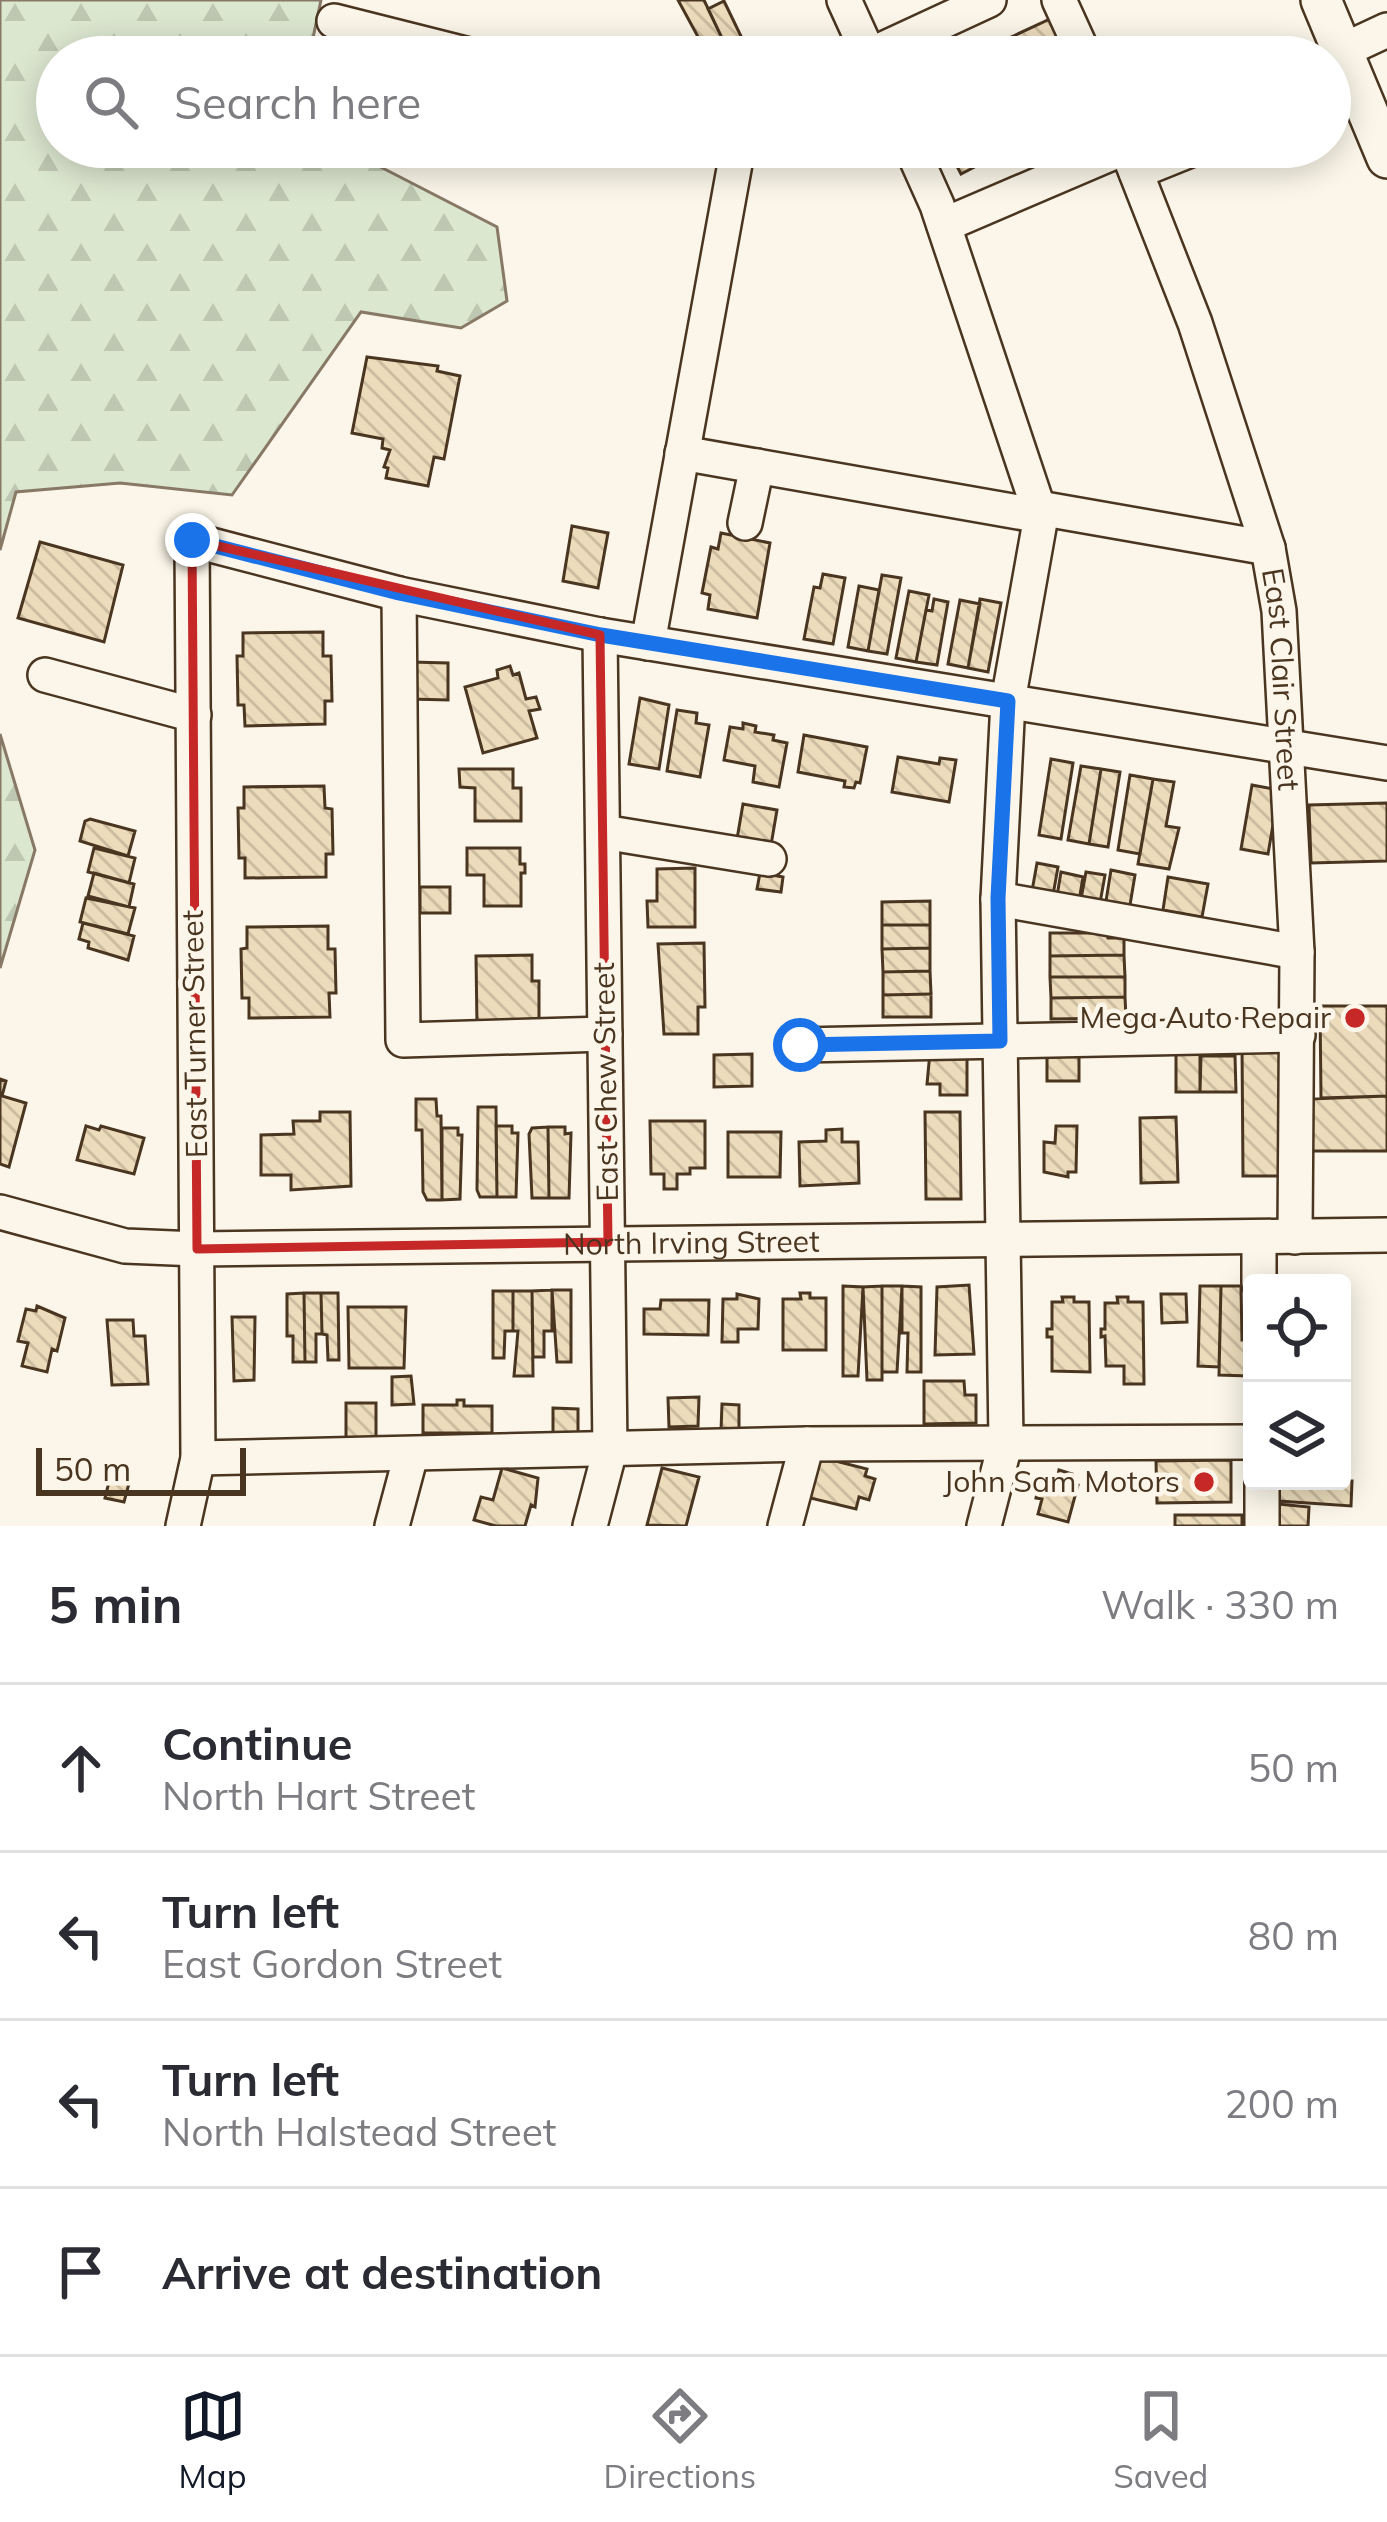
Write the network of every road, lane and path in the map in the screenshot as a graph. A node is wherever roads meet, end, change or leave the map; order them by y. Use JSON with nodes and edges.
{"nodes":[{"id":1,"x":844,"y":0,"type":"edge"},
{"id":2,"x":989,"y":0,"type":"edge"},
{"id":3,"x":1059,"y":0,"type":"edge"},
{"id":4,"x":1321,"y":0,"type":"edge"},
{"id":5,"x":334,"y":21,"type":"dead end"},
{"id":6,"x":1387,"y":30,"type":"edge"},
{"id":7,"x":394,"y":36,"type":"edge"},
{"id":8,"x":859,"y":36,"type":"edge"},
{"id":9,"x":911,"y":36,"type":"edge"},
{"id":10,"x":1075,"y":36,"type":"edge"},
{"id":11,"x":1331,"y":36,"type":"edge"},
{"id":12,"x":1351,"y":68,"type":"edge"},
{"id":13,"x":1351,"y":91,"type":"edge"},
{"id":14,"x":1387,"y":158,"type":"edge"},
{"id":15,"x":734,"y":168,"type":"edge"},
{"id":16,"x":920,"y":168,"type":"edge"},
{"id":17,"x":1106,"y":168,"type":"edge"},
{"id":18,"x":1135,"y":168,"type":"edge"},
{"id":19,"x":944,"y":225,"type":"junction"},
{"id":20,"x":682,"y":452,"type":"junction"},
{"id":21,"x":757,"y":466,"type":"junction"},
{"id":22,"x":1040,"y":512,"type":"junction"},
{"id":23,"x":745,"y":523,"type":"dead end"},
{"id":24,"x":1268,"y":548,"type":"junction"},
{"id":25,"x":399,"y":593,"type":"junction"},
{"id":26,"x":601,"y":635,"type":"junction"},
{"id":27,"x":648,"y":643,"type":"junction"},
{"id":28,"x":45,"y":675,"type":"dead end"},
{"id":29,"x":1008,"y":701,"type":"junction"},
{"id":30,"x":194,"y":716,"type":"junction"},
{"id":31,"x":1288,"y":747,"type":"junction"},
{"id":32,"x":1387,"y":763,"type":"edge"},
{"id":33,"x":603,"y":832,"type":"junction"},
{"id":34,"x":770,"y":860,"type":"dead end"},
{"id":35,"x":998,"y":898,"type":"junction"},
{"id":36,"x":1297,"y":952,"type":"junction"},
{"id":37,"x":605,"y":1034,"type":"junction"},
{"id":38,"x":1298,"y":1035,"type":"junction"},
{"id":39,"x":1000,"y":1041,"type":"junction"},
{"id":40,"x":800,"y":1045,"type":"dead end"},
{"id":41,"x":0,"y":1212,"type":"edge"},
{"id":42,"x":1387,"y":1235,"type":"edge"},
{"id":43,"x":1295,"y":1237,"type":"junction"},
{"id":44,"x":1259,"y":1238,"type":"junction"},
{"id":45,"x":1003,"y":1239,"type":"junction"},
{"id":46,"x":608,"y":1242,"type":"junction"},
{"id":47,"x":197,"y":1249,"type":"junction"},
{"id":48,"x":1259,"y":1274,"type":"edge"},
{"id":49,"x":1006,"y":1441,"type":"junction"},
{"id":50,"x":1243,"y":1442,"type":"edge"},
{"id":51,"x":807,"y":1444,"type":"junction"},
{"id":52,"x":610,"y":1450,"type":"junction"},
{"id":53,"x":411,"y":1455,"type":"junction"},
{"id":54,"x":198,"y":1458,"type":"junction"},
{"id":55,"x":1262,"y":1490,"type":"edge"},
{"id":56,"x":183,"y":1526,"type":"edge"},
{"id":57,"x":392,"y":1526,"type":"edge"},
{"id":58,"x":590,"y":1526,"type":"edge"},
{"id":59,"x":785,"y":1526,"type":"edge"},
{"id":60,"x":984,"y":1526,"type":"edge"},
{"id":61,"x":1262,"y":1526,"type":"edge"}],
"edges":[{"from":1,"to":8,"type":"street"},
{"from":2,"to":9,"type":"street"},
{"from":3,"to":10,"type":"street"},
{"from":4,"to":11,"type":"main road"},
{"from":5,"to":7,"type":"street"},
{"from":6,"to":12,"type":"street"},
{"from":13,"to":14,"type":"main road"},
{"from":15,"to":20,"type":"street"},
{"from":16,"to":19,"type":"street"},
{"from":17,"to":19,"type":"street"},
{"from":18,"to":24,"type":"street","name":"East Clair Street"},
{"from":19,"to":22,"type":"street"},
{"from":20,"to":21,"type":"street"},
{"from":20,"to":27,"type":"street"},
{"from":21,"to":22,"type":"street"},
{"from":21,"to":23,"type":"street"},
{"from":22,"to":24,"type":"street"},
{"from":22,"to":29,"type":"street"},
{"from":24,"to":31,"type":"street","name":"East Clair Street"},
{"from":25,"to":26,"type":"street"},
{"from":25,"to":30,"type":"street","name":"East Turner Street"},
{"from":25,"to":37,"type":"street"},
{"from":26,"to":27,"type":"street"},
{"from":26,"to":33,"type":"street","name":"East Chew Street"},
{"from":27,"to":29,"type":"street"},
{"from":28,"to":30,"type":"street"},
{"from":29,"to":31,"type":"street"},
{"from":29,"to":35,"type":"street"},
{"from":30,"to":47,"type":"street","name":"East Turner Street"},
{"from":31,"to":32,"type":"street"},
{"from":31,"to":36,"type":"street","name":"East Clair Street"},
{"from":33,"to":34,"type":"street"},
{"from":33,"to":37,"type":"street","name":"East Chew Street"},
{"from":35,"to":36,"type":"street"},
{"from":35,"to":39,"type":"street"},
{"from":36,"to":38,"type":"street","name":"East Clair Street"},
{"from":37,"to":46,"type":"street","name":"East Chew Street"},
{"from":38,"to":39,"type":"street"},
{"from":38,"to":43,"type":"street","name":"East Clair Street"},
{"from":39,"to":40,"type":"street"},
{"from":39,"to":45,"type":"street"},
{"from":41,"to":47,"type":"street","name":"North Irving Street"},
{"from":42,"to":43,"type":"street","name":"North Irving Street"},
{"from":43,"to":44,"type":"street","name":"North Irving Street"},
{"from":44,"to":45,"type":"street","name":"North Irving Street"},
{"from":44,"to":48,"type":"street"},
{"from":45,"to":46,"type":"street","name":"North Irving Street"},
{"from":45,"to":49,"type":"street"},
{"from":46,"to":47,"type":"street","name":"North Irving Street"},
{"from":46,"to":52,"type":"street","name":"East Chew Street"},
{"from":47,"to":54,"type":"street","name":"East Turner Street"},
{"from":49,"to":50,"type":"street"},
{"from":49,"to":51,"type":"street"},
{"from":49,"to":60,"type":"street"},
{"from":51,"to":52,"type":"street"},
{"from":51,"to":59,"type":"street"},
{"from":52,"to":53,"type":"street"},
{"from":52,"to":58,"type":"street","name":"East Chew Street"},
{"from":53,"to":54,"type":"street"},
{"from":53,"to":57,"type":"street"},
{"from":54,"to":56,"type":"street","name":"East Turner Street"},
{"from":55,"to":61,"type":"street"}]}
